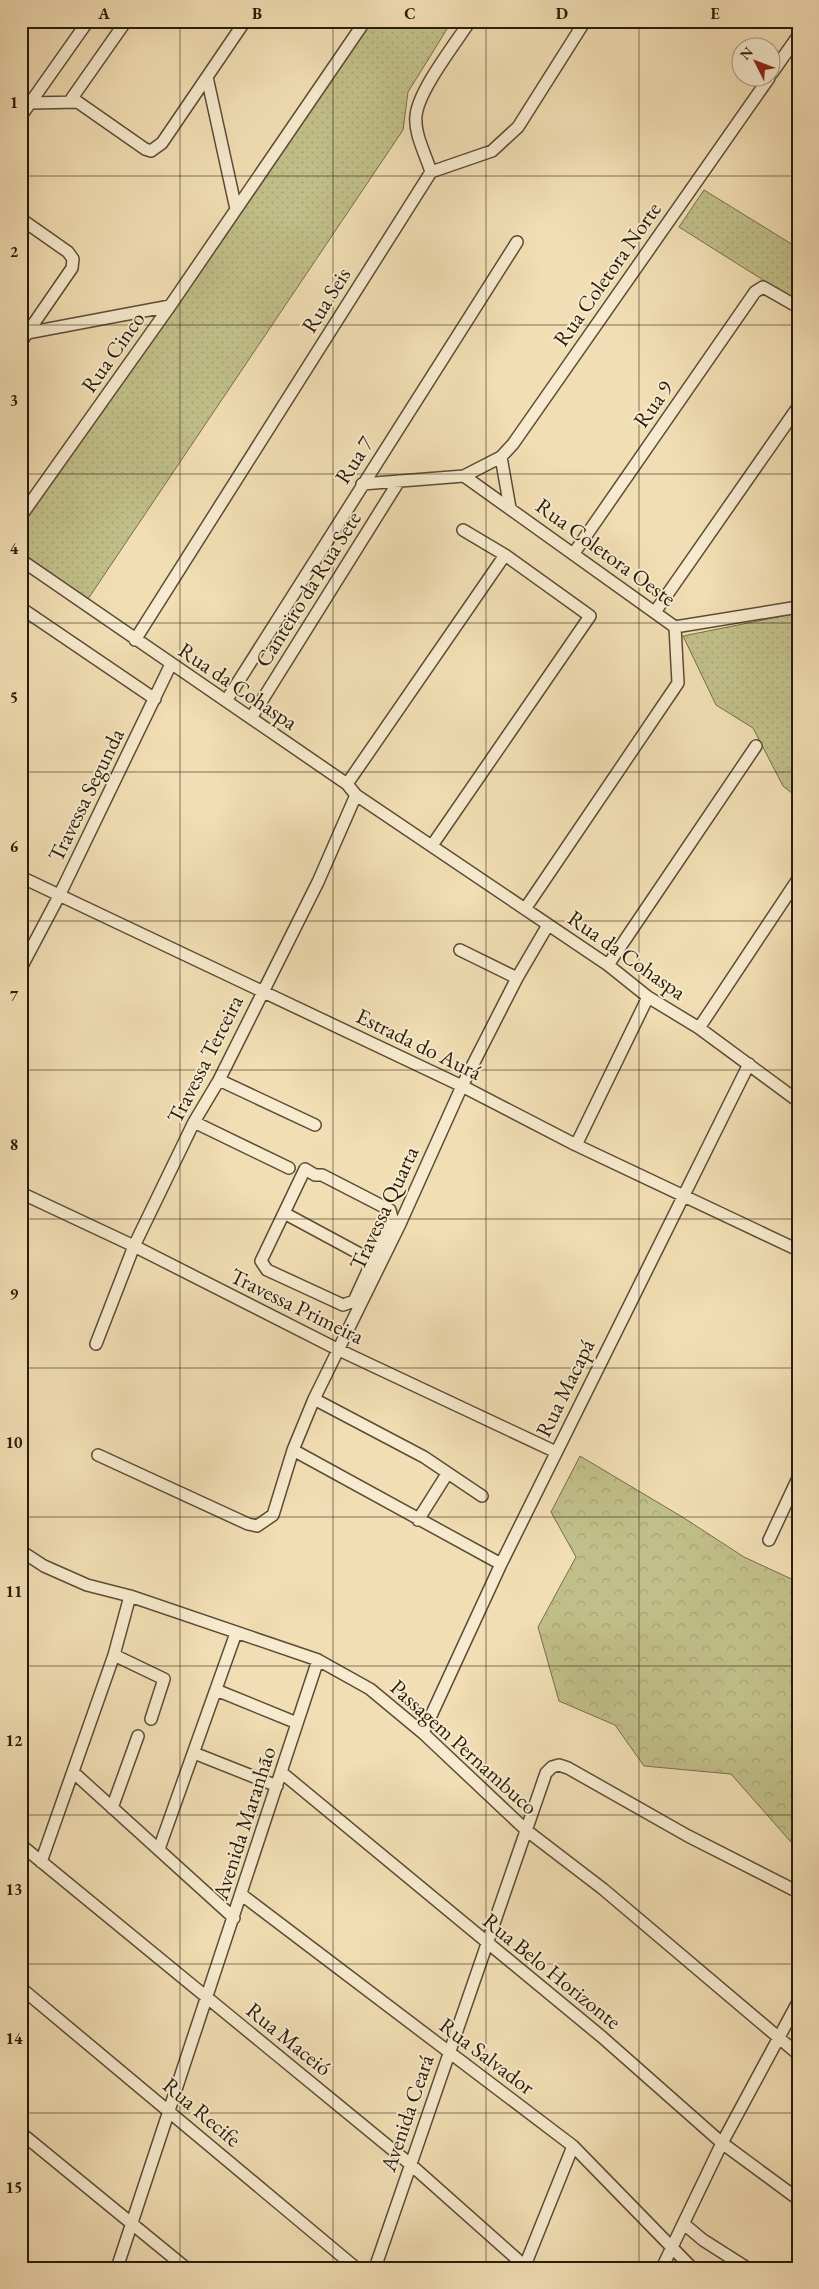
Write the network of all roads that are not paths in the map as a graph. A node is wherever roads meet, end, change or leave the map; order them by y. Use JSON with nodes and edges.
{"nodes":[{"id":1,"x":88,"y":21,"type":"edge"},
{"id":2,"x":126,"y":21,"type":"edge"},
{"id":3,"x":245,"y":21,"type":"edge"},
{"id":4,"x":365,"y":21,"type":"edge"},
{"id":5,"x":470,"y":21,"type":"edge"},
{"id":6,"x":585,"y":21,"type":"edge"},
{"id":7,"x":798,"y":36,"type":"edge"},
{"id":8,"x":782,"y":59,"type":"edge"},
{"id":9,"x":207,"y":76,"type":"junction"},
{"id":10,"x":762,"y":88,"type":"edge"},
{"id":11,"x":26,"y":100,"type":"edge"},
{"id":12,"x":78,"y":102,"type":"junction"},
{"id":13,"x":21,"y":116,"type":"edge"},
{"id":14,"x":431,"y":172,"type":"junction"},
{"id":15,"x":236,"y":209,"type":"junction"},
{"id":16,"x":21,"y":219,"type":"edge"},
{"id":17,"x":517,"y":242,"type":"dead end"},
{"id":18,"x":170,"y":306,"type":"junction"},
{"id":19,"x":798,"y":307,"type":"edge"},
{"id":20,"x":24,"y":338,"type":"edge"},
{"id":21,"x":798,"y":407,"type":"edge"},
{"id":22,"x":501,"y":456,"type":"junction"},
{"id":23,"x":464,"y":476,"type":"junction"},
{"id":24,"x":399,"y":481,"type":"junction"},
{"id":25,"x":362,"y":484,"type":"junction"},
{"id":26,"x":510,"y":508,"type":"junction"},
{"id":27,"x":21,"y":516,"type":"edge"},
{"id":28,"x":463,"y":530,"type":"dead end"},
{"id":29,"x":574,"y":553,"type":"junction"},
{"id":30,"x":505,"y":555,"type":"junction"},
{"id":31,"x":21,"y":560,"type":"edge"},
{"id":32,"x":798,"y":607,"type":"edge"},
{"id":33,"x":21,"y":608,"type":"edge"},
{"id":34,"x":655,"y":612,"type":"junction"},
{"id":35,"x":675,"y":627,"type":"junction"},
{"id":36,"x":135,"y":640,"type":"junction"},
{"id":37,"x":171,"y":664,"type":"junction"},
{"id":38,"x":155,"y":699,"type":"junction"},
{"id":39,"x":226,"y":701,"type":"junction"},
{"id":40,"x":250,"y":718,"type":"junction"},
{"id":41,"x":756,"y":746,"type":"dead end"},
{"id":42,"x":348,"y":784,"type":"junction"},
{"id":43,"x":356,"y":795,"type":"junction"},
{"id":44,"x":432,"y":844,"type":"junction"},
{"id":45,"x":21,"y":877,"type":"edge"},
{"id":46,"x":798,"y":879,"type":"edge"},
{"id":47,"x":59,"y":896,"type":"junction"},
{"id":48,"x":525,"y":909,"type":"junction"},
{"id":49,"x":548,"y":925,"type":"junction"},
{"id":50,"x":460,"y":950,"type":"dead end"},
{"id":51,"x":608,"y":964,"type":"junction"},
{"id":52,"x":21,"y":968,"type":"edge"},
{"id":53,"x":517,"y":978,"type":"junction"},
{"id":54,"x":262,"y":991,"type":"junction"},
{"id":55,"x":648,"y":996,"type":"junction"},
{"id":56,"x":699,"y":1028,"type":"junction"},
{"id":57,"x":749,"y":1064,"type":"junction"},
{"id":58,"x":219,"y":1080,"type":"junction"},
{"id":59,"x":462,"y":1086,"type":"junction"},
{"id":60,"x":798,"y":1101,"type":"edge"},
{"id":61,"x":194,"y":1122,"type":"junction"},
{"id":62,"x":315,"y":1126,"type":"dead end"},
{"id":63,"x":576,"y":1145,"type":"junction"},
{"id":64,"x":289,"y":1168,"type":"dead end"},
{"id":65,"x":21,"y":1193,"type":"edge"},
{"id":66,"x":683,"y":1196,"type":"junction"},
{"id":67,"x":284,"y":1213,"type":"junction"},
{"id":68,"x":396,"y":1221,"type":"junction"},
{"id":69,"x":134,"y":1246,"type":"junction"},
{"id":70,"x":798,"y":1250,"type":"edge"},
{"id":71,"x":372,"y":1261,"type":"junction"},
{"id":72,"x":96,"y":1344,"type":"dead end"},
{"id":73,"x":339,"y":1350,"type":"junction"},
{"id":74,"x":314,"y":1399,"type":"junction"},
{"id":75,"x":293,"y":1450,"type":"junction"},
{"id":76,"x":556,"y":1452,"type":"junction"},
{"id":77,"x":98,"y":1455,"type":"dead end"},
{"id":78,"x":447,"y":1474,"type":"junction"},
{"id":79,"x":798,"y":1478,"type":"edge"},
{"id":80,"x":482,"y":1496,"type":"dead end"},
{"id":81,"x":418,"y":1520,"type":"junction"},
{"id":82,"x":769,"y":1540,"type":"dead end"},
{"id":83,"x":21,"y":1551,"type":"edge"},
{"id":84,"x":501,"y":1564,"type":"junction"},
{"id":85,"x":130,"y":1596,"type":"junction"},
{"id":86,"x":236,"y":1633,"type":"junction"},
{"id":87,"x":114,"y":1655,"type":"junction"},
{"id":88,"x":318,"y":1660,"type":"junction"},
{"id":89,"x":216,"y":1690,"type":"junction"},
{"id":90,"x":151,"y":1719,"type":"dead end"},
{"id":91,"x":297,"y":1723,"type":"junction"},
{"id":92,"x":423,"y":1733,"type":"junction"},
{"id":93,"x":138,"y":1736,"type":"dead end"},
{"id":94,"x":194,"y":1753,"type":"junction"},
{"id":95,"x":74,"y":1772,"type":"junction"},
{"id":96,"x":281,"y":1772,"type":"junction"},
{"id":97,"x":277,"y":1786,"type":"junction"},
{"id":98,"x":112,"y":1808,"type":"junction"},
{"id":99,"x":526,"y":1830,"type":"junction"},
{"id":100,"x":21,"y":1845,"type":"edge"},
{"id":101,"x":159,"y":1849,"type":"junction"},
{"id":102,"x":41,"y":1862,"type":"junction"},
{"id":103,"x":798,"y":1892,"type":"edge"},
{"id":104,"x":242,"y":1895,"type":"junction"},
{"id":105,"x":234,"y":1918,"type":"junction"},
{"id":106,"x":486,"y":1943,"type":"junction"},
{"id":107,"x":21,"y":1988,"type":"edge"},
{"id":108,"x":208,"y":1998,"type":"junction"},
{"id":109,"x":798,"y":2002,"type":"edge"},
{"id":110,"x":780,"y":2038,"type":"junction"},
{"id":111,"x":449,"y":2052,"type":"junction"},
{"id":112,"x":798,"y":2054,"type":"edge"},
{"id":113,"x":170,"y":2111,"type":"junction"},
{"id":114,"x":21,"y":2133,"type":"edge"},
{"id":115,"x":722,"y":2143,"type":"junction"},
{"id":116,"x":573,"y":2146,"type":"junction"},
{"id":117,"x":410,"y":2164,"type":"junction"},
{"id":118,"x":798,"y":2199,"type":"edge"},
{"id":119,"x":132,"y":2222,"type":"junction"},
{"id":120,"x":684,"y":2224,"type":"junction"},
{"id":121,"x":672,"y":2249,"type":"junction"},
{"id":122,"x":525,"y":2267,"type":"edge"},
{"id":123,"x":117,"y":2268,"type":"edge"},
{"id":124,"x":186,"y":2268,"type":"edge"},
{"id":125,"x":356,"y":2268,"type":"edge"},
{"id":126,"x":375,"y":2268,"type":"edge"},
{"id":127,"x":662,"y":2268,"type":"edge"},
{"id":128,"x":692,"y":2268,"type":"edge"},
{"id":129,"x":747,"y":2268,"type":"edge"}],
"edges":[{"from":1,"to":11,"type":"street"},
{"from":2,"to":12,"type":"street"},
{"from":3,"to":9,"type":"street"},
{"from":4,"to":15,"type":"street","name":"Rua Cinco"},
{"from":5,"to":14,"type":"street"},
{"from":6,"to":14,"type":"street"},
{"from":7,"to":8,"type":"street"},
{"from":9,"to":12,"type":"street"},
{"from":9,"to":15,"type":"street"},
{"from":10,"to":22,"type":"street","name":"Rua Coletora Norte"},
{"from":11,"to":12,"type":"street"},
{"from":11,"to":13,"type":"street"},
{"from":14,"to":36,"type":"street","name":"Rua Seis"},
{"from":15,"to":18,"type":"street","name":"Rua Cinco"},
{"from":16,"to":20,"type":"street"},
{"from":17,"to":25,"type":"street","name":"Rua 7"},
{"from":18,"to":20,"type":"street"},
{"from":18,"to":27,"type":"street","name":"Rua Cinco"},
{"from":19,"to":29,"type":"street","name":"Rua 9"},
{"from":21,"to":34,"type":"street"},
{"from":22,"to":23,"type":"street","name":"Rua Coletora Norte"},
{"from":22,"to":26,"type":"street","name":"Rua Coletora Oeste"},
{"from":23,"to":24,"type":"street"},
{"from":23,"to":26,"type":"street","name":"Rua Coletora Oeste"},
{"from":24,"to":25,"type":"street"},
{"from":24,"to":40,"type":"street","name":"Canteiro da Rua Sete"},
{"from":25,"to":39,"type":"street","name":"Rua 7"},
{"from":26,"to":29,"type":"street","name":"Rua Coletora Oeste"},
{"from":28,"to":30,"type":"street"},
{"from":29,"to":34,"type":"street","name":"Rua Coletora Oeste"},
{"from":30,"to":42,"type":"street"},
{"from":30,"to":44,"type":"street"},
{"from":31,"to":36,"type":"street","name":"Rua da Cohaspa"},
{"from":32,"to":35,"type":"street","name":"Rua Coletora Oeste"},
{"from":33,"to":38,"type":"street"},
{"from":34,"to":35,"type":"street","name":"Rua Coletora Oeste"},
{"from":35,"to":48,"type":"street"},
{"from":36,"to":37,"type":"street","name":"Rua da Cohaspa"},
{"from":37,"to":38,"type":"street","name":"Travessa Segunda"},
{"from":37,"to":39,"type":"street","name":"Rua da Cohaspa"},
{"from":38,"to":47,"type":"street","name":"Travessa Segunda"},
{"from":39,"to":40,"type":"street","name":"Rua da Cohaspa"},
{"from":40,"to":42,"type":"street","name":"Rua da Cohaspa"},
{"from":41,"to":51,"type":"street"},
{"from":42,"to":43,"type":"street","name":"Rua da Cohaspa"},
{"from":43,"to":44,"type":"street","name":"Rua da Cohaspa"},
{"from":43,"to":54,"type":"street","name":"Travessa Terceira"},
{"from":44,"to":48,"type":"street","name":"Rua da Cohaspa"},
{"from":45,"to":47,"type":"street","name":"Estrada do Aurá"},
{"from":46,"to":56,"type":"street"},
{"from":47,"to":52,"type":"street","name":"Travessa Segunda"},
{"from":47,"to":54,"type":"street","name":"Estrada do Aurá"},
{"from":48,"to":49,"type":"street","name":"Rua da Cohaspa"},
{"from":49,"to":51,"type":"street","name":"Rua da Cohaspa"},
{"from":49,"to":53,"type":"street","name":"Travessa Quarta"},
{"from":50,"to":53,"type":"street"},
{"from":51,"to":55,"type":"street","name":"Rua da Cohaspa"},
{"from":53,"to":59,"type":"street","name":"Travessa Quarta"},
{"from":54,"to":58,"type":"street","name":"Travessa Terceira"},
{"from":54,"to":59,"type":"street","name":"Estrada do Aurá"},
{"from":55,"to":56,"type":"street","name":"Rua da Cohaspa"},
{"from":55,"to":63,"type":"street"},
{"from":56,"to":57,"type":"street","name":"Rua da Cohaspa"},
{"from":57,"to":60,"type":"street","name":"Rua da Cohaspa"},
{"from":57,"to":66,"type":"street","name":"Rua Macapá"},
{"from":58,"to":61,"type":"street","name":"Travessa Terceira"},
{"from":58,"to":62,"type":"street"},
{"from":59,"to":63,"type":"street","name":"Estrada do Aurá"},
{"from":59,"to":68,"type":"street","name":"Travessa Quarta"},
{"from":61,"to":64,"type":"street"},
{"from":61,"to":69,"type":"street","name":"Travessa Terceira"},
{"from":63,"to":66,"type":"street","name":"Estrada do Aurá"},
{"from":65,"to":69,"type":"street","name":"Travessa Primeira"},
{"from":66,"to":70,"type":"street","name":"Estrada do Aurá"},
{"from":66,"to":76,"type":"street","name":"Rua Macapá"},
{"from":67,"to":68,"type":"street"},
{"from":67,"to":71,"type":"street"},
{"from":67,"to":71,"type":"street"},
{"from":68,"to":71,"type":"street"},
{"from":68,"to":73,"type":"street","name":"Travessa Quarta"},
{"from":69,"to":72,"type":"street","name":"Travessa Terceira"},
{"from":69,"to":73,"type":"street","name":"Travessa Primeira"},
{"from":73,"to":74,"type":"street","name":"Travessa Quarta"},
{"from":73,"to":76,"type":"street","name":"Travessa Primeira"},
{"from":74,"to":75,"type":"street","name":"Travessa Quarta"},
{"from":74,"to":78,"type":"street"},
{"from":75,"to":77,"type":"street","name":"Travessa Quarta"},
{"from":75,"to":81,"type":"street"},
{"from":76,"to":84,"type":"street","name":"Rua Macapá"},
{"from":78,"to":80,"type":"street"},
{"from":78,"to":81,"type":"street"},
{"from":79,"to":82,"type":"street"},
{"from":81,"to":84,"type":"street"},
{"from":83,"to":85,"type":"street","name":"Passagem Pernambuco"},
{"from":84,"to":92,"type":"street","name":"Rua Macapá"},
{"from":85,"to":86,"type":"street","name":"Passagem Pernambuco"},
{"from":85,"to":87,"type":"street"},
{"from":86,"to":88,"type":"street","name":"Passagem Pernambuco"},
{"from":86,"to":89,"type":"street"},
{"from":87,"to":90,"type":"street"},
{"from":87,"to":95,"type":"street"},
{"from":88,"to":91,"type":"street","name":"Avenida Maranhão"},
{"from":88,"to":92,"type":"street","name":"Passagem Pernambuco"},
{"from":89,"to":91,"type":"street"},
{"from":89,"to":94,"type":"street"},
{"from":91,"to":96,"type":"street","name":"Avenida Maranhão"},
{"from":92,"to":99,"type":"street","name":"Passagem Pernambuco"},
{"from":93,"to":98,"type":"street"},
{"from":94,"to":97,"type":"street"},
{"from":94,"to":101,"type":"street"},
{"from":95,"to":98,"type":"street"},
{"from":95,"to":102,"type":"street"},
{"from":96,"to":97,"type":"street","name":"Avenida Maranhão"},
{"from":96,"to":106,"type":"street","name":"Rua Belo Horizonte"},
{"from":97,"to":104,"type":"street","name":"Avenida Maranhão"},
{"from":98,"to":101,"type":"street"},
{"from":99,"to":103,"type":"street","name":"Avenida Ceará"},
{"from":99,"to":106,"type":"street","name":"Avenida Ceará"},
{"from":99,"to":110,"type":"street","name":"Passagem Pernambuco"},
{"from":100,"to":102,"type":"street","name":"Rua Maceió"},
{"from":101,"to":105,"type":"street"},
{"from":102,"to":108,"type":"street","name":"Rua Maceió"},
{"from":104,"to":105,"type":"street","name":"Avenida Maranhão"},
{"from":104,"to":111,"type":"street","name":"Rua Salvador"},
{"from":105,"to":108,"type":"street","name":"Avenida Maranhão"},
{"from":106,"to":111,"type":"street","name":"Avenida Ceará"},
{"from":106,"to":115,"type":"street","name":"Rua Belo Horizonte"},
{"from":107,"to":113,"type":"street","name":"Rua Recife"},
{"from":108,"to":113,"type":"street","name":"Avenida Maranhão"},
{"from":108,"to":117,"type":"street","name":"Rua Maceió"},
{"from":109,"to":110,"type":"street"},
{"from":110,"to":112,"type":"street","name":"Passagem Pernambuco"},
{"from":110,"to":115,"type":"street"},
{"from":111,"to":116,"type":"street","name":"Rua Salvador"},
{"from":111,"to":117,"type":"street","name":"Avenida Ceará"},
{"from":113,"to":119,"type":"street","name":"Avenida Maranhão"},
{"from":113,"to":125,"type":"street","name":"Rua Recife"},
{"from":114,"to":119,"type":"street"},
{"from":115,"to":118,"type":"street","name":"Rua Belo Horizonte"},
{"from":115,"to":120,"type":"street"},
{"from":116,"to":121,"type":"street","name":"Rua Salvador"},
{"from":116,"to":122,"type":"street"},
{"from":117,"to":122,"type":"street","name":"Rua Maceió"},
{"from":117,"to":126,"type":"street","name":"Avenida Ceará"},
{"from":119,"to":123,"type":"street","name":"Avenida Maranhão"},
{"from":119,"to":124,"type":"street"},
{"from":120,"to":121,"type":"street"},
{"from":120,"to":129,"type":"street"},
{"from":121,"to":127,"type":"street"},
{"from":121,"to":128,"type":"street","name":"Rua Salvador"}]}
